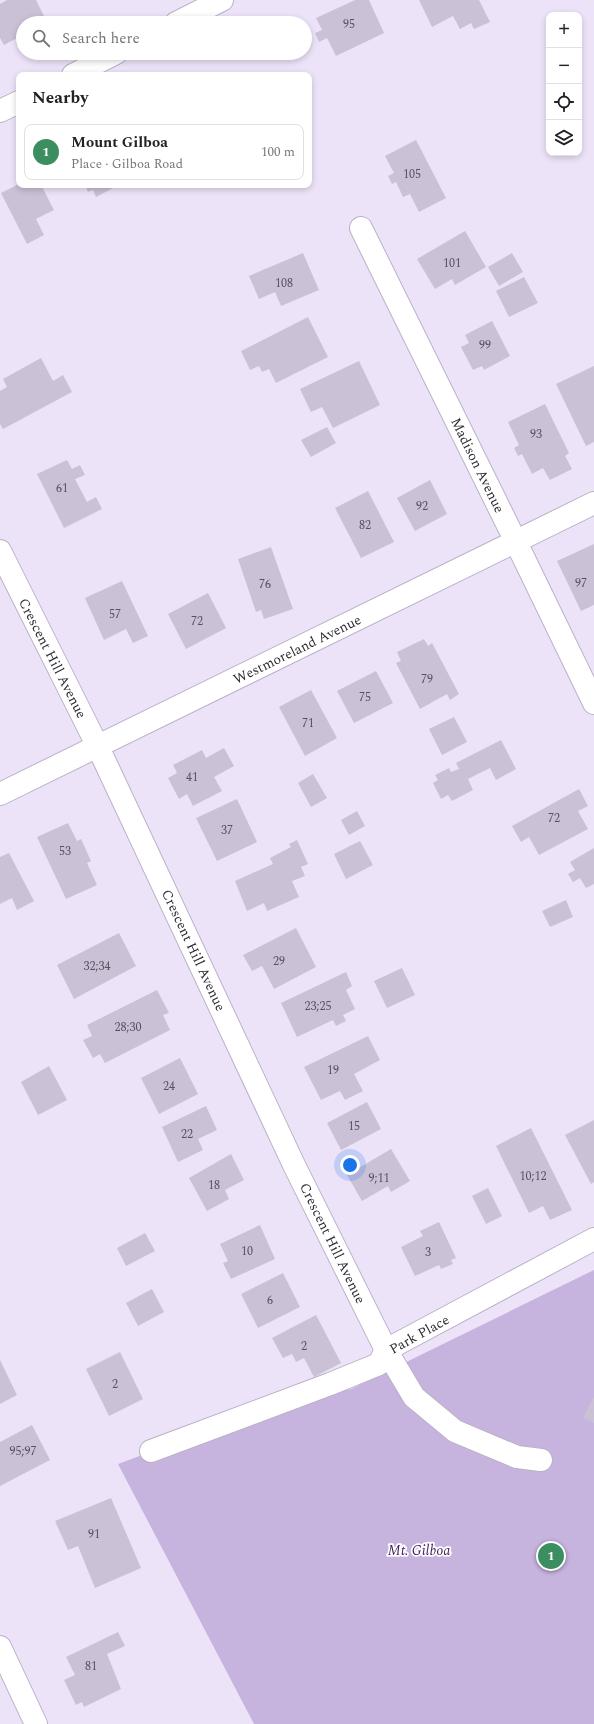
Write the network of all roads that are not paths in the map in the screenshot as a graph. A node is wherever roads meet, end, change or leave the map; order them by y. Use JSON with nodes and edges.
{"nodes":[{"id":1,"x":222,"y":0,"type":"edge"},
{"id":2,"x":190,"y":16,"type":"edge"},
{"id":3,"x":102,"y":60,"type":"edge"},
{"id":4,"x":78,"y":72,"type":"edge"},
{"id":5,"x":16,"y":103,"type":"edge"},
{"id":6,"x":0,"y":111,"type":"edge"},
{"id":7,"x":361,"y":228,"type":"dead end"},
{"id":8,"x":594,"y":503,"type":"edge"},
{"id":9,"x":516,"y":542,"type":"junction"},
{"id":10,"x":0,"y":551,"type":"edge"},
{"id":11,"x":594,"y":703,"type":"edge"},
{"id":12,"x":98,"y":747,"type":"junction"},
{"id":13,"x":0,"y":794,"type":"edge"},
{"id":14,"x":594,"y":1240,"type":"edge"},
{"id":15,"x":386,"y":1350,"type":"junction"},
{"id":16,"x":152,"y":1450,"type":"dead end"},
{"id":17,"x":541,"y":1460,"type":"dead end"},
{"id":18,"x":0,"y":1647,"type":"edge"},
{"id":19,"x":36,"y":1724,"type":"edge"}],
"edges":[{"from":1,"to":2,"type":"street"},
{"from":3,"to":4,"type":"street"},
{"from":5,"to":6,"type":"street"},
{"from":7,"to":9,"type":"street","name":"Madison Avenue"},
{"from":8,"to":9,"type":"street","name":"Westmoreland Avenue"},
{"from":9,"to":11,"type":"street","name":"Madison Avenue"},
{"from":9,"to":12,"type":"street","name":"Westmoreland Avenue"},
{"from":10,"to":12,"type":"street","name":"Crescent Hill Avenue"},
{"from":12,"to":13,"type":"street","name":"Westmoreland Avenue"},
{"from":12,"to":15,"type":"street","name":"Crescent Hill Avenue"},
{"from":14,"to":15,"type":"street","name":"Park Place"},
{"from":15,"to":16,"type":"street","name":"Park Place"},
{"from":15,"to":17,"type":"street","name":"Crescent Hill Avenue"},
{"from":18,"to":19,"type":"street"}]}
